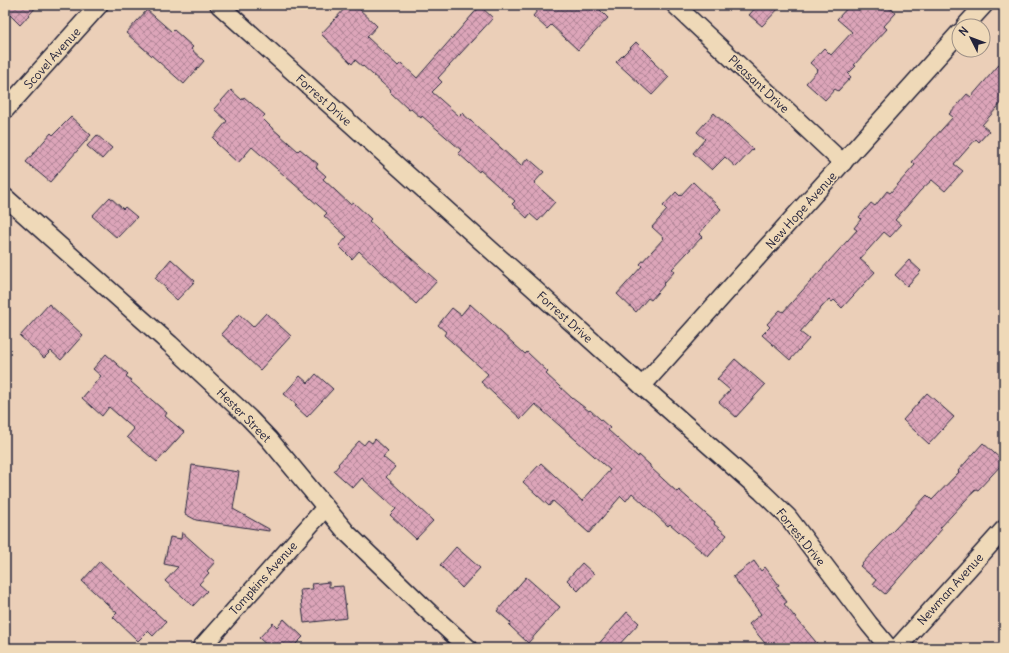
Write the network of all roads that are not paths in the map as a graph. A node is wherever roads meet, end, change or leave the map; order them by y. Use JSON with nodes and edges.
{"nodes":[{"id":1,"x":99,"y":5,"type":"edge"},
{"id":2,"x":219,"y":5,"type":"edge"},
{"id":3,"x":675,"y":5,"type":"edge"},
{"id":4,"x":984,"y":5,"type":"edge"},
{"id":5,"x":972,"y":18,"type":"edge"},
{"id":6,"x":951,"y":42,"type":"edge"},
{"id":7,"x":5,"y":110,"type":"edge"},
{"id":8,"x":843,"y":163,"type":"junction"},
{"id":9,"x":5,"y":197,"type":"edge"},
{"id":10,"x":642,"y":386,"type":"junction"},
{"id":11,"x":325,"y":508,"type":"junction"},
{"id":12,"x":1004,"y":529,"type":"edge"},
{"id":13,"x":201,"y":648,"type":"edge"},
{"id":14,"x":468,"y":648,"type":"edge"},
{"id":15,"x":889,"y":648,"type":"edge"},
{"id":16,"x":897,"y":648,"type":"edge"}],
"edges":[{"from":1,"to":7,"type":"street","name":"Scovel Avenue"},
{"from":2,"to":10,"type":"street","name":"Forrest Drive"},
{"from":3,"to":8,"type":"street","name":"Pleasant Drive"},
{"from":4,"to":5,"type":"street"},
{"from":6,"to":8,"type":"street","name":"New Hope Avenue"},
{"from":8,"to":10,"type":"street","name":"New Hope Avenue"},
{"from":9,"to":11,"type":"street","name":"Hester Street"},
{"from":10,"to":15,"type":"street","name":"Forrest Drive"},
{"from":11,"to":13,"type":"street","name":"Tompkins Avenue"},
{"from":11,"to":14,"type":"street","name":"Hester Street"},
{"from":12,"to":16,"type":"street","name":"Newman Avenue"}]}
